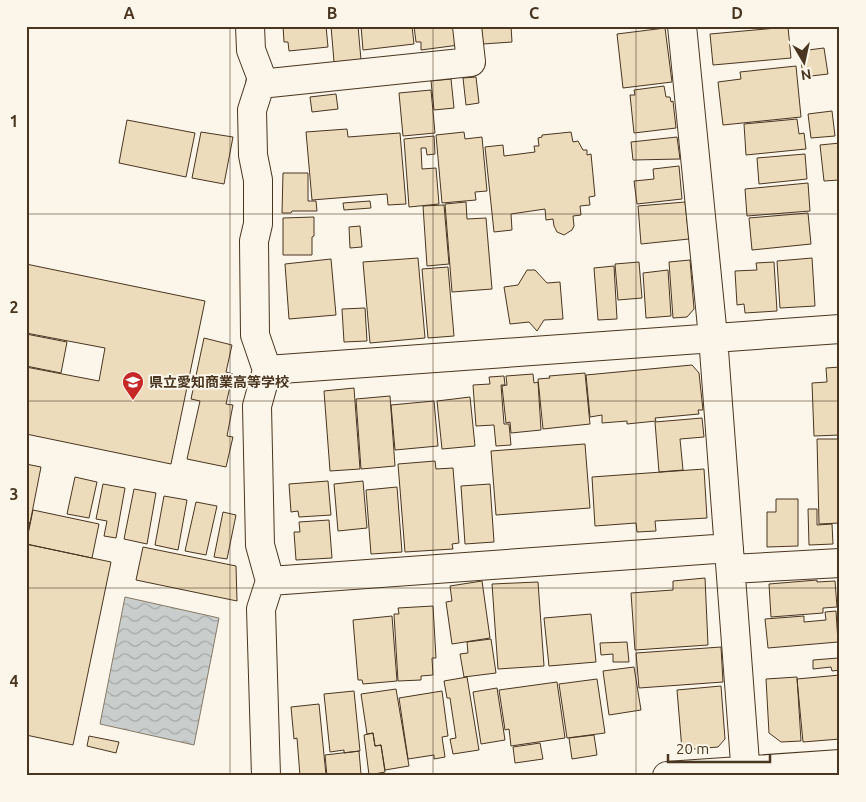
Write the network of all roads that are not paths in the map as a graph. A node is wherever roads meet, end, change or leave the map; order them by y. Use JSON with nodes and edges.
{"nodes":[{"id":1,"x":250,"y":26,"type":"edge"},
{"id":2,"x":467,"y":26,"type":"edge"},
{"id":3,"x":682,"y":26,"type":"edge"},
{"id":4,"x":260,"y":84,"type":"junction"},
{"id":5,"x":840,"y":329,"type":"edge"},
{"id":6,"x":713,"y":338,"type":"junction"},
{"id":7,"x":267,"y":370,"type":"junction"},
{"id":8,"x":730,"y":559,"type":"junction"},
{"id":9,"x":840,"y":563,"type":"edge"},
{"id":10,"x":270,"y":581,"type":"junction"},
{"id":11,"x":840,"y":764,"type":"edge"},
{"id":12,"x":746,"y":773,"type":"edge"},
{"id":13,"x":266,"y":776,"type":"edge"},
{"id":14,"x":667,"y":776,"type":"edge"}],
"edges":[{"from":1,"to":4,"type":"street"},
{"from":2,"to":4,"type":"street"},
{"from":3,"to":6,"type":"street"},
{"from":4,"to":7,"type":"street"},
{"from":5,"to":6,"type":"street"},
{"from":6,"to":7,"type":"street"},
{"from":6,"to":8,"type":"street"},
{"from":7,"to":10,"type":"street"},
{"from":8,"to":9,"type":"street"},
{"from":8,"to":10,"type":"street"},
{"from":8,"to":12,"type":"street"},
{"from":10,"to":13,"type":"street"},
{"from":11,"to":12,"type":"street"},
{"from":12,"to":14,"type":"street"}]}
